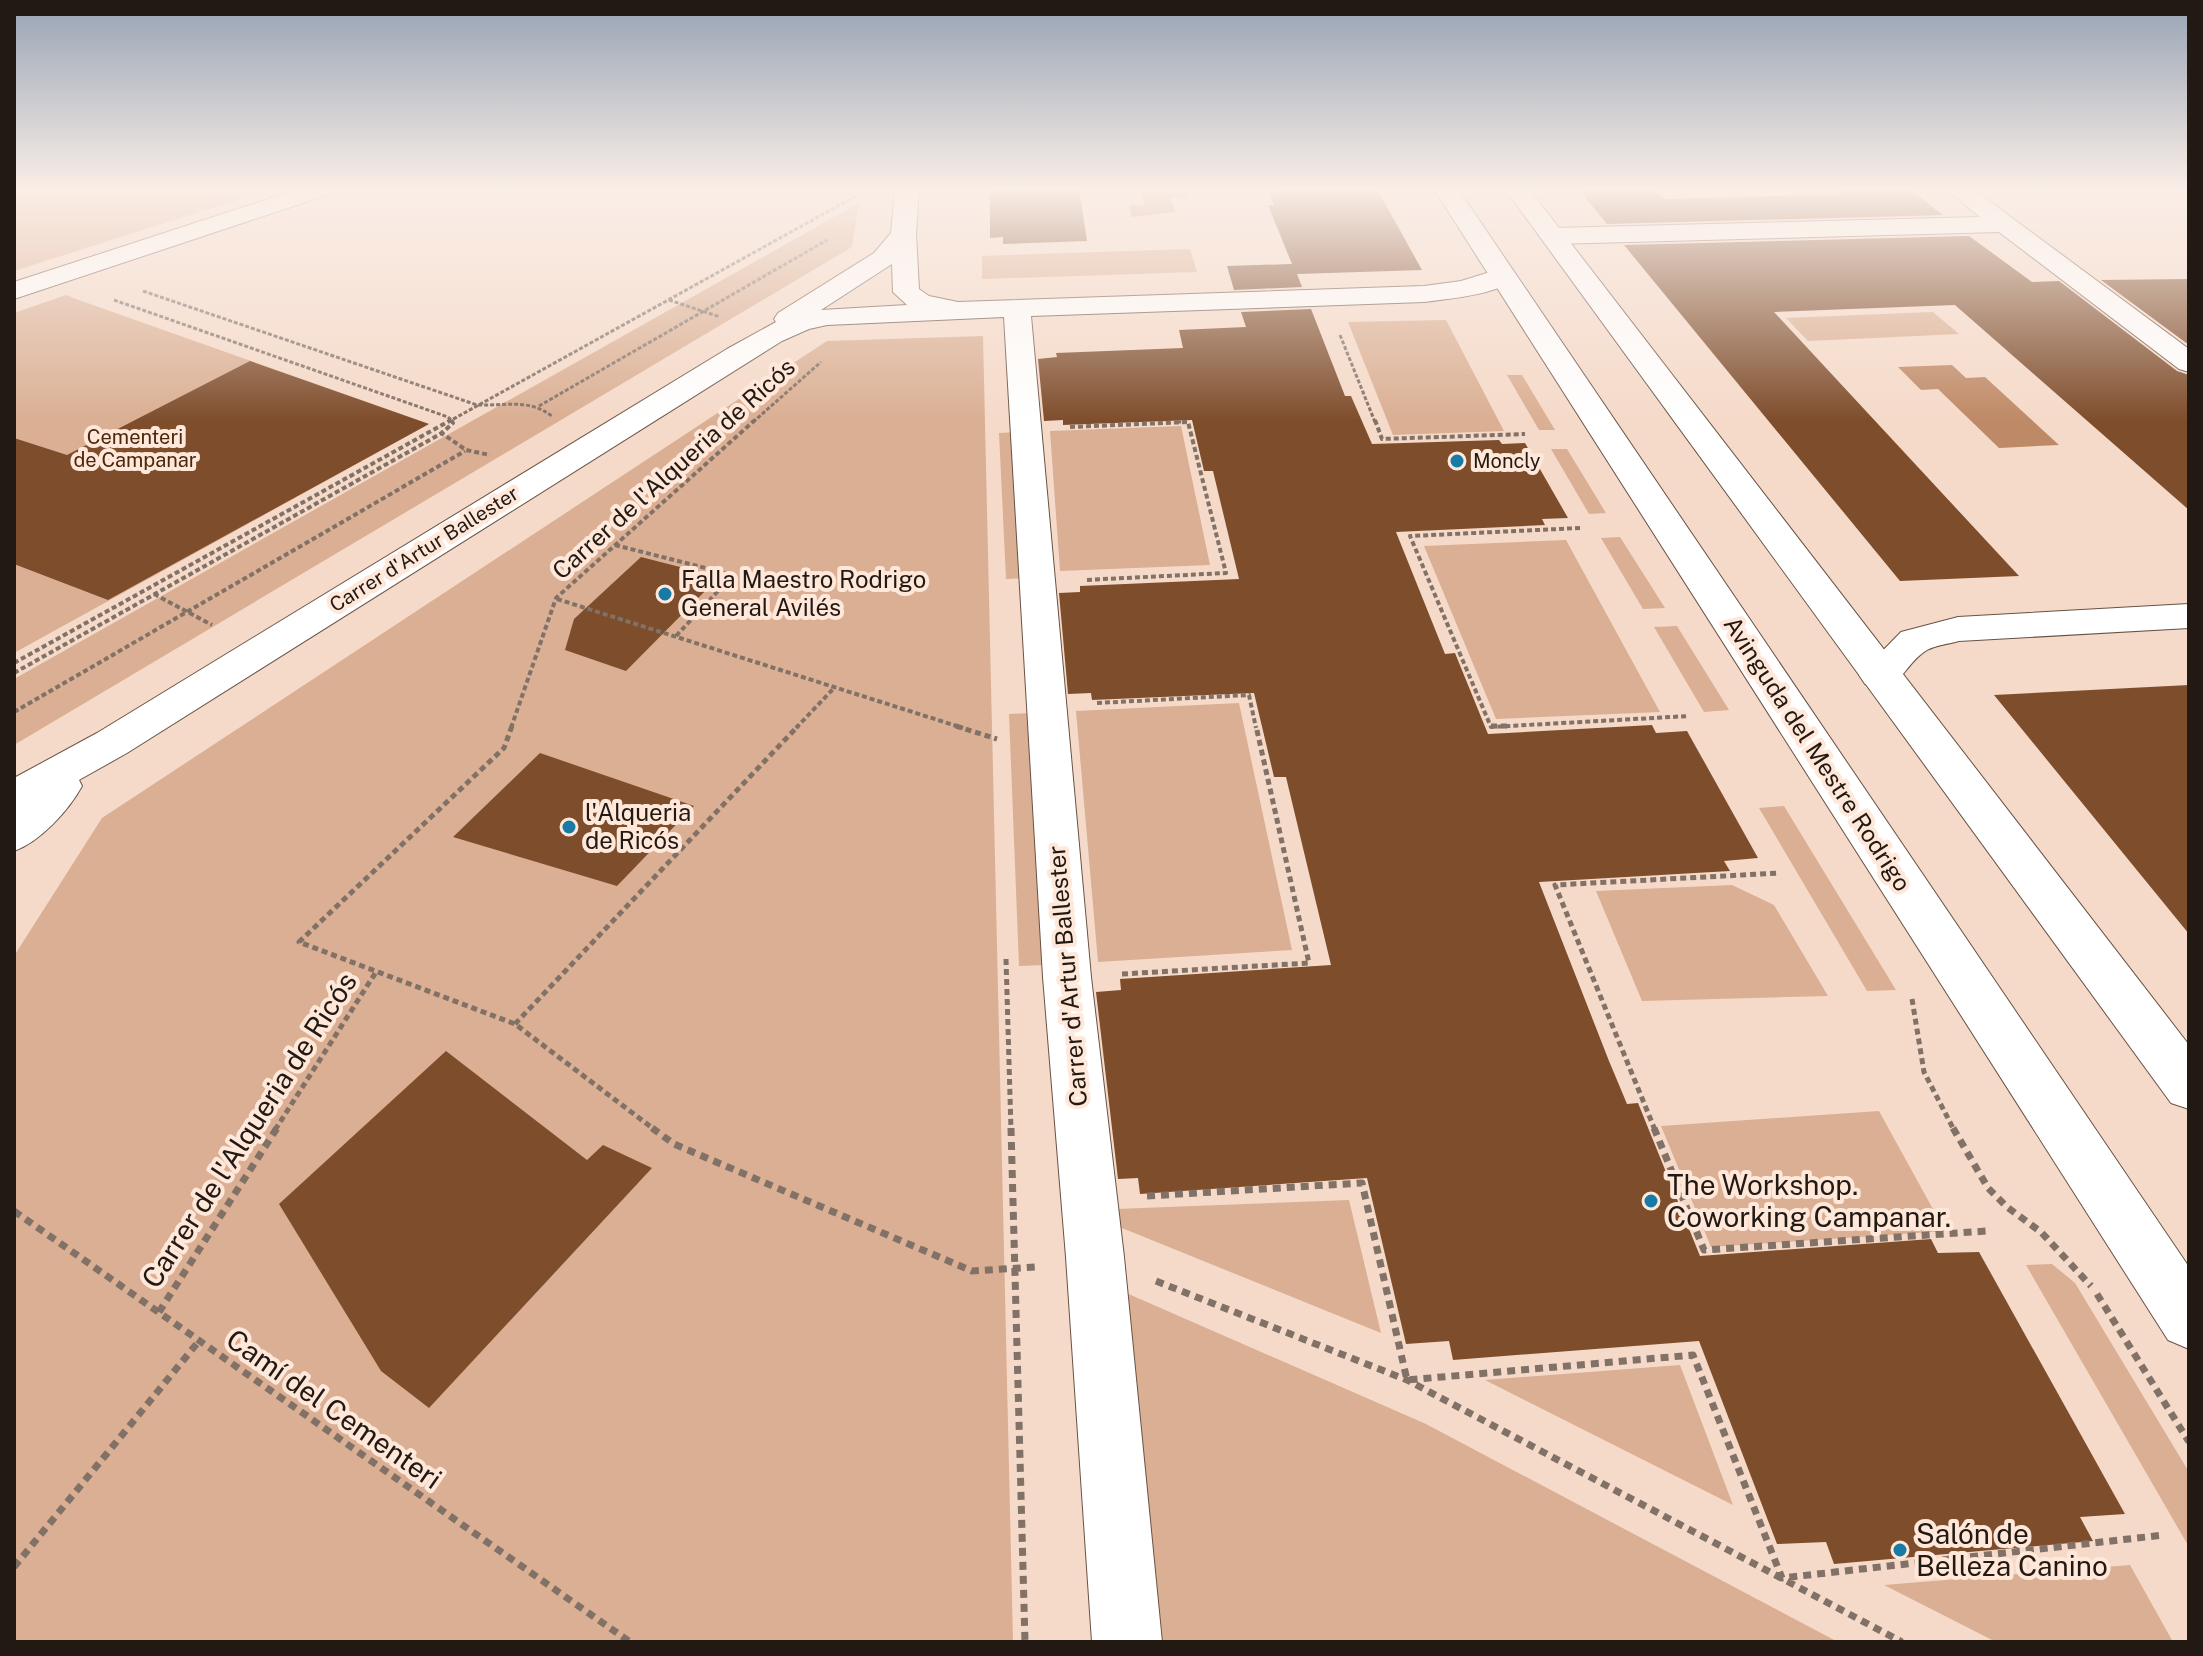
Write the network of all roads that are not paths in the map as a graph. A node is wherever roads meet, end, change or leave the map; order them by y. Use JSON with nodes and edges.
{"nodes":[{"id":1,"x":47,"y":266,"type":"edge"},
{"id":2,"x":89,"y":266,"type":"edge"},
{"id":3,"x":871,"y":266,"type":"edge"},
{"id":4,"x":905,"y":266,"type":"edge"},
{"id":5,"x":1497,"y":266,"type":"edge"},
{"id":6,"x":1575,"y":266,"type":"edge"},
{"id":7,"x":2060,"y":266,"type":"edge"},
{"id":8,"x":1503,"y":276,"type":"junction"},
{"id":9,"x":14,"y":277,"type":"edge"},
{"id":10,"x":14,"y":291,"type":"edge"},
{"id":11,"x":1424,"y":294,"type":"junction"},
{"id":12,"x":1017,"y":308,"type":"junction"},
{"id":13,"x":962,"y":310,"type":"junction"},
{"id":14,"x":1529,"y":315,"type":"junction"},
{"id":15,"x":737,"y":355,"type":"junction"},
{"id":16,"x":2189,"y":363,"type":"edge"},
{"id":17,"x":2189,"y":616,"type":"edge"},
{"id":18,"x":1879,"y":675,"type":"junction"},
{"id":19,"x":112,"y":743,"type":"junction"},
{"id":20,"x":14,"y":797,"type":"edge"},
{"id":21,"x":14,"y":834,"type":"edge"},
{"id":22,"x":2189,"y":1086,"type":"edge"},
{"id":23,"x":2189,"y":1319,"type":"edge"},
{"id":24,"x":1127,"y":1642,"type":"edge"}],
"edges":[{"from":1,"to":9,"type":"street"},
{"from":2,"to":10,"type":"street"},
{"from":3,"to":15,"type":"street","name":"Carrer d'Artur Ballester"},
{"from":4,"to":13,"type":"street","name":"Carrer d'Artur Ballester"},
{"from":5,"to":8,"type":"street","name":"Avinguda del Mestre Rodrigo"},
{"from":6,"to":18,"type":"street"},
{"from":7,"to":16,"type":"street"},
{"from":8,"to":11,"type":"street","name":"Carrer d'Artur Ballester"},
{"from":8,"to":14,"type":"street","name":"Avinguda del Mestre Rodrigo"},
{"from":11,"to":12,"type":"street","name":"Carrer d'Artur Ballester"},
{"from":11,"to":14,"type":"street","name":"Carrer d'Artur Ballester"},
{"from":12,"to":13,"type":"street","name":"Carrer d'Artur Ballester"},
{"from":12,"to":24,"type":"street","name":"Carrer d'Artur Ballester"},
{"from":13,"to":15,"type":"street","name":"Carrer d'Artur Ballester"},
{"from":14,"to":23,"type":"street","name":"Avinguda del Mestre Rodrigo"},
{"from":15,"to":19,"type":"street","name":"Carrer d'Artur Ballester"},
{"from":17,"to":18,"type":"street"},
{"from":18,"to":22,"type":"street"},
{"from":19,"to":20,"type":"street","name":"Carrer d'Artur Ballester"},
{"from":19,"to":21,"type":"street","name":"Carrer d'Artur Ballester"}]}
